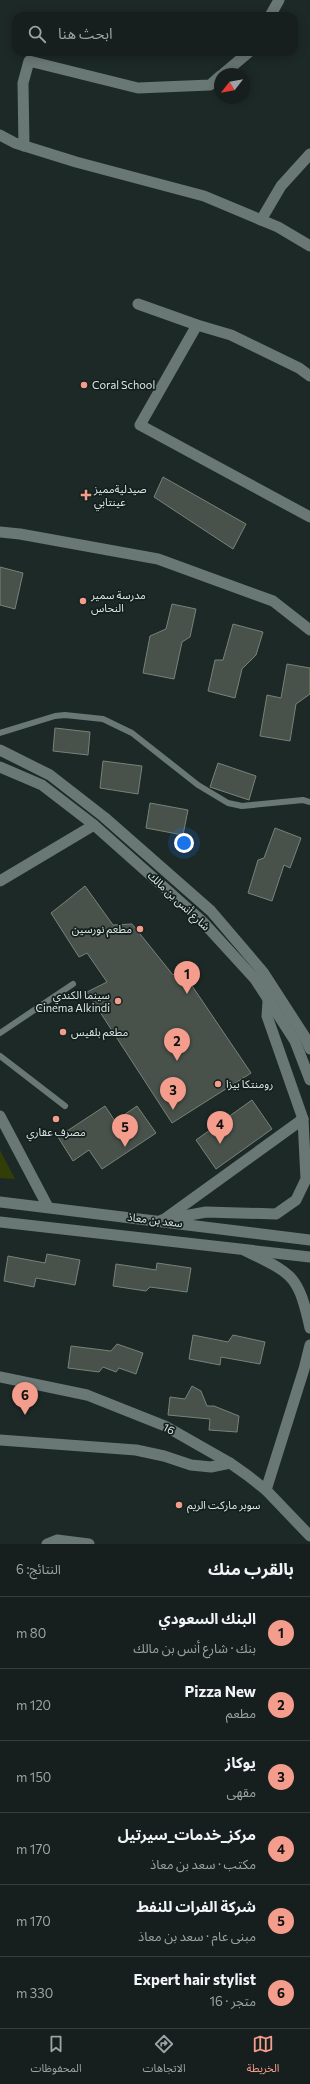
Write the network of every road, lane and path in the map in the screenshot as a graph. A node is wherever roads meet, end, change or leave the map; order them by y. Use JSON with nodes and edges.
{"nodes":[{"id":1,"x":279,"y":0,"type":"edge"},
{"id":2,"x":272,"y":12,"type":"edge"},
{"id":3,"x":243,"y":56,"type":"edge"},
{"id":4,"x":229,"y":68,"type":"edge"},
{"id":5,"x":214,"y":81,"type":"edge"},
{"id":6,"x":0,"y":135,"type":"edge"},
{"id":7,"x":24,"y":146,"type":"junction"},
{"id":8,"x":310,"y":154,"type":"edge"},
{"id":9,"x":261,"y":220,"type":"junction"},
{"id":10,"x":310,"y":246,"type":"edge"},
{"id":11,"x":138,"y":304,"type":"dead end"},
{"id":12,"x":197,"y":325,"type":"junction"},
{"id":13,"x":310,"y":376,"type":"edge"},
{"id":14,"x":310,"y":517,"type":"edge"},
{"id":15,"x":0,"y":532,"type":"edge"},
{"id":16,"x":310,"y":630,"type":"edge"},
{"id":17,"x":0,"y":733,"type":"edge"},
{"id":18,"x":0,"y":750,"type":"edge"},
{"id":19,"x":0,"y":767,"type":"edge"},
{"id":20,"x":310,"y":802,"type":"edge"},
{"id":21,"x":94,"y":825,"type":"junction"},
{"id":22,"x":0,"y":881,"type":"edge"},
{"id":23,"x":73,"y":984,"type":"dead end"},
{"id":24,"x":268,"y":1001,"type":"junction"},
{"id":25,"x":0,"y":1033,"type":"edge"},
{"id":26,"x":310,"y":1049,"type":"edge"},
{"id":27,"x":0,"y":1056,"type":"edge"},
{"id":28,"x":310,"y":1080,"type":"edge"},
{"id":29,"x":65,"y":1106,"type":"dead end"},
{"id":30,"x":0,"y":1116,"type":"edge"},
{"id":31,"x":303,"y":1119,"type":"junction"},
{"id":32,"x":0,"y":1202,"type":"edge"},
{"id":33,"x":48,"y":1207,"type":"junction"},
{"id":34,"x":162,"y":1220,"type":"junction"},
{"id":35,"x":0,"y":1222,"type":"edge"},
{"id":36,"x":310,"y":1240,"type":"edge"},
{"id":37,"x":238,"y":1248,"type":"junction"},
{"id":38,"x":310,"y":1257,"type":"edge"},
{"id":39,"x":310,"y":1328,"type":"edge"},
{"id":40,"x":310,"y":1345,"type":"edge"},
{"id":41,"x":310,"y":1360,"type":"edge"},
{"id":42,"x":304,"y":1369,"type":"junction"},
{"id":43,"x":0,"y":1377,"type":"edge"},
{"id":44,"x":0,"y":1440,"type":"edge"},
{"id":45,"x":230,"y":1463,"type":"junction"},
{"id":46,"x":266,"y":1490,"type":"junction"},
{"id":47,"x":310,"y":1536,"type":"edge"},
{"id":48,"x":47,"y":1544,"type":"edge"},
{"id":49,"x":89,"y":1544,"type":"edge"}],
"edges":[{"from":1,"to":2,"type":"street"},
{"from":3,"to":4,"type":"street"},
{"from":5,"to":7,"type":"street"},
{"from":6,"to":7,"type":"street"},
{"from":7,"to":9,"type":"street"},
{"from":8,"to":9,"type":"street"},
{"from":9,"to":10,"type":"street"},
{"from":11,"to":12,"type":"street"},
{"from":12,"to":13,"type":"street"},
{"from":12,"to":14,"type":"street"},
{"from":15,"to":16,"type":"street"},
{"from":17,"to":20,"type":"lane"},
{"from":18,"to":26,"type":"street","name":"شارع أنس بن مالك"},
{"from":19,"to":21,"type":"street","name":"شارع أنس بن مالك"},
{"from":21,"to":22,"type":"street"},
{"from":21,"to":24,"type":"street","name":"شارع أنس بن مالك"},
{"from":23,"to":25,"type":"lane"},
{"from":24,"to":28,"type":"street","name":"شارع أنس بن مالك"},
{"from":24,"to":31,"type":"street"},
{"from":27,"to":29,"type":"lane"},
{"from":30,"to":33,"type":"street"},
{"from":31,"to":34,"type":"street"},
{"from":31,"to":34,"type":"street"},
{"from":32,"to":33,"type":"street","name":"سعد بن معاذ"},
{"from":33,"to":34,"type":"street","name":"سعد بن معاذ"},
{"from":34,"to":36,"type":"street","name":"سعد بن معاذ"},
{"from":35,"to":37,"type":"street","name":"سعد بن معاذ"},
{"from":37,"to":38,"type":"street","name":"سعد بن معاذ"},
{"from":37,"to":39,"type":"street"},
{"from":40,"to":42,"type":"street"},
{"from":41,"to":42,"type":"street"},
{"from":42,"to":46,"type":"street"},
{"from":43,"to":45,"type":"street","name":"16"},
{"from":44,"to":45,"type":"street"},
{"from":45,"to":46,"type":"street","name":"16"},
{"from":46,"to":47,"type":"street","name":"16"},
{"from":48,"to":49,"type":"street"}]}
